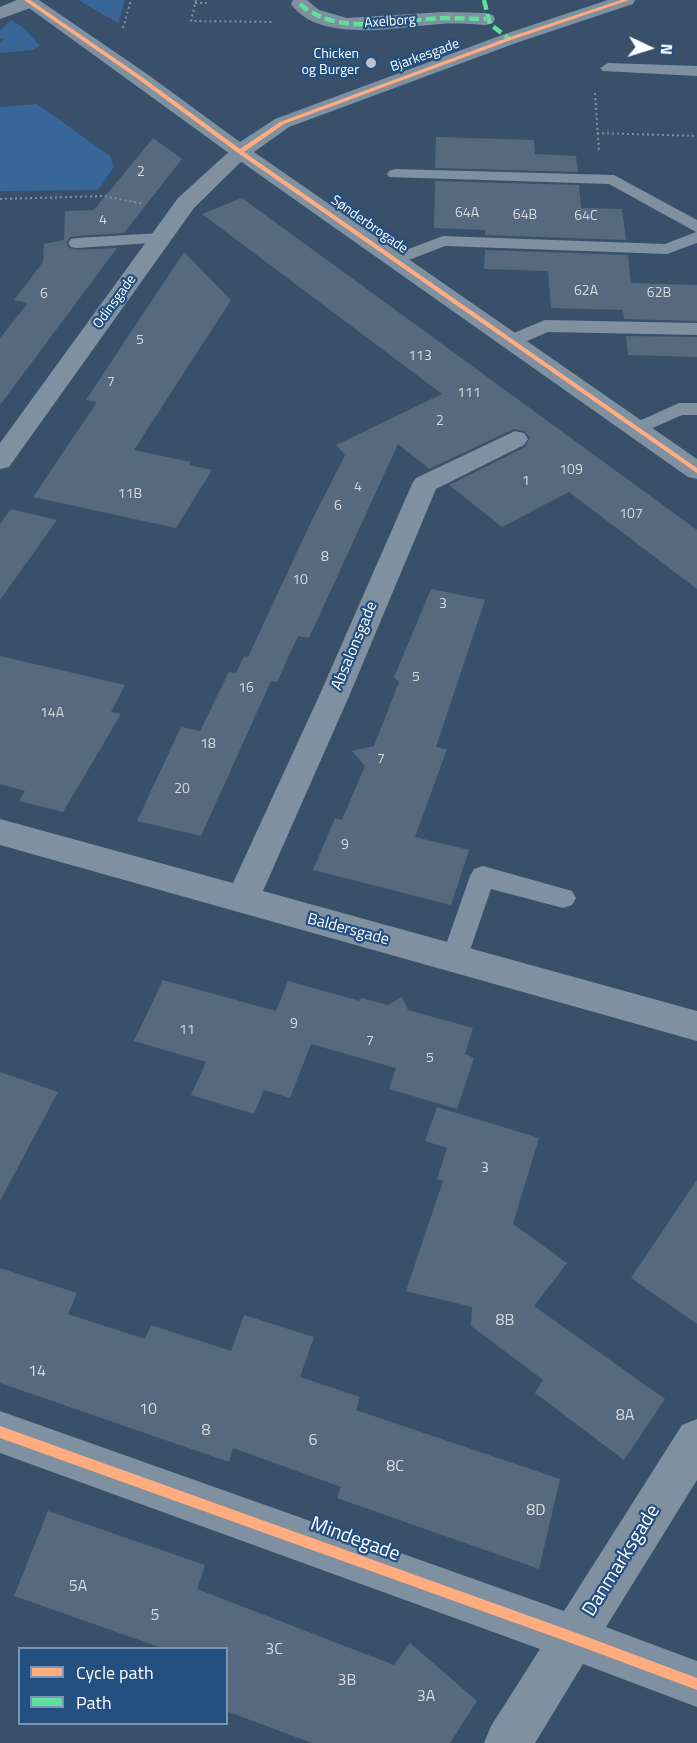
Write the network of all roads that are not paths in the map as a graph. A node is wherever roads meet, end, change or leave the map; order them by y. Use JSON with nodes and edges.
{"nodes":[{"id":1,"x":626,"y":0,"type":"edge"},
{"id":2,"x":28,"y":1,"type":"edge"},
{"id":3,"x":306,"y":9,"type":"road end"},
{"id":4,"x":485,"y":10,"type":"edge"},
{"id":5,"x":0,"y":13,"type":"edge"},
{"id":6,"x":509,"y":39,"type":"junction"},
{"id":7,"x":608,"y":68,"type":"dead end"},
{"id":8,"x":697,"y":71,"type":"edge"},
{"id":9,"x":240,"y":153,"type":"junction"},
{"id":10,"x":395,"y":174,"type":"dead end"},
{"id":11,"x":697,"y":227,"type":"edge"},
{"id":12,"x":697,"y":237,"type":"edge"},
{"id":13,"x":160,"y":238,"type":"junction"},
{"id":14,"x":76,"y":243,"type":"dead end"},
{"id":15,"x":396,"y":260,"type":"junction"},
{"id":16,"x":697,"y":329,"type":"edge"},
{"id":17,"x":511,"y":340,"type":"junction"},
{"id":18,"x":697,"y":409,"type":"edge"},
{"id":19,"x":637,"y":429,"type":"junction"},
{"id":20,"x":515,"y":439,"type":"dead end"},
{"id":21,"x":0,"y":461,"type":"edge"},
{"id":22,"x":697,"y":471,"type":"edge"},
{"id":23,"x":0,"y":832,"type":"edge"},
{"id":24,"x":563,"y":898,"type":"dead end"},
{"id":25,"x":242,"y":900,"type":"junction"},
{"id":26,"x":454,"y":959,"type":"junction"},
{"id":27,"x":697,"y":1026,"type":"edge"},
{"id":28,"x":1,"y":1434,"type":"edge"},
{"id":29,"x":697,"y":1440,"type":"edge"},
{"id":30,"x":574,"y":1638,"type":"junction"},
{"id":31,"x":697,"y":1684,"type":"edge"},
{"id":32,"x":508,"y":1743,"type":"edge"}],
"edges":[{"from":1,"to":6,"type":"street","name":"Bjarkesgade"},
{"from":2,"to":5,"type":"street"},
{"from":2,"to":9,"type":"street","name":"Sønderbrogade"},
{"from":3,"to":4,"type":"street","name":"Axelborg"},
{"from":4,"to":6,"type":"street","name":"Axelborg"},
{"from":6,"to":9,"type":"street","name":"Bjarkesgade"},
{"from":7,"to":8,"type":"lane"},
{"from":9,"to":13,"type":"street","name":"Odinsgade"},
{"from":9,"to":15,"type":"street","name":"Sønderbrogade"},
{"from":10,"to":11,"type":"lane"},
{"from":12,"to":15,"type":"lane","name":"Sønderbrogade"},
{"from":13,"to":14,"type":"lane"},
{"from":13,"to":21,"type":"street","name":"Odinsgade"},
{"from":15,"to":17,"type":"street","name":"Sønderbrogade"},
{"from":16,"to":17,"type":"lane"},
{"from":17,"to":19,"type":"street","name":"Sønderbrogade"},
{"from":18,"to":19,"type":"lane"},
{"from":19,"to":22,"type":"street","name":"Sønderbrogade"},
{"from":20,"to":25,"type":"street","name":"Absalonsgade"},
{"from":23,"to":25,"type":"street","name":"Baldersgade"},
{"from":24,"to":26,"type":"lane"},
{"from":25,"to":26,"type":"street","name":"Baldersgade"},
{"from":26,"to":27,"type":"street","name":"Baldersgade"},
{"from":28,"to":30,"type":"street","name":"Mindegade"},
{"from":29,"to":30,"type":"street","name":"Danmarksgade"},
{"from":30,"to":31,"type":"street","name":"Mindegade"},
{"from":30,"to":32,"type":"street","name":"Danmarksgade"}]}
